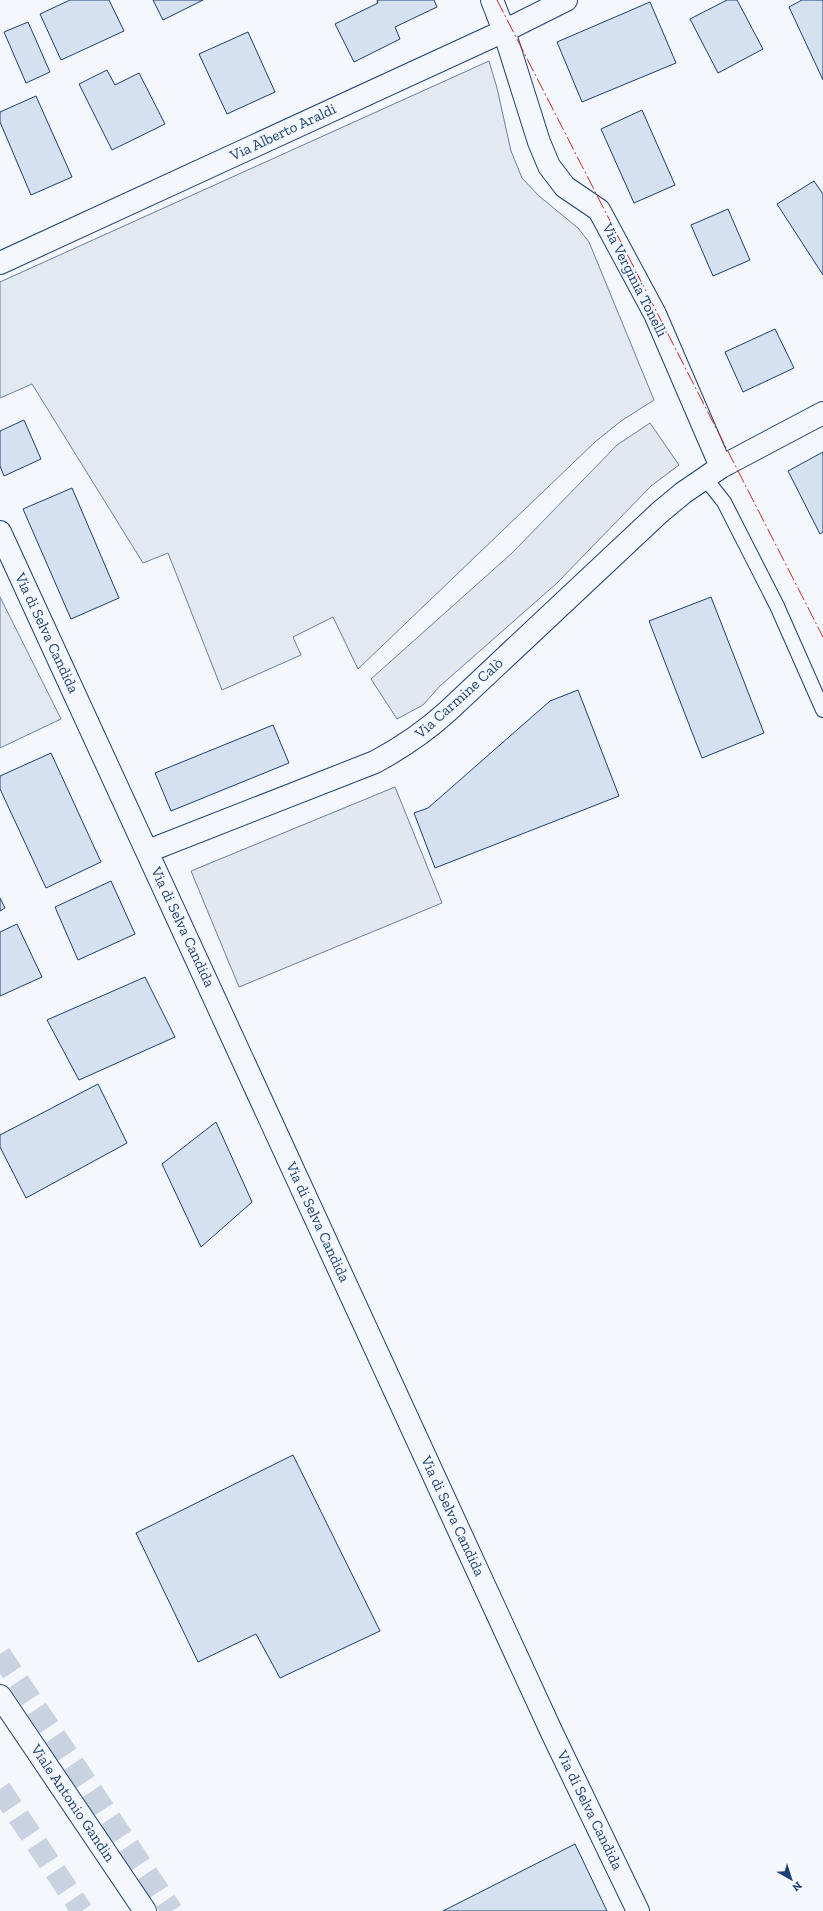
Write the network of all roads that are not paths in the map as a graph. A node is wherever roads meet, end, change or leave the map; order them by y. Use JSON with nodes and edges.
{"nodes":[{"id":1,"x":492,"y":0,"type":"edge"},
{"id":2,"x":566,"y":0,"type":"edge"},
{"id":3,"x":504,"y":30,"type":"junction"},
{"id":4,"x":0,"y":263,"type":"edge"},
{"id":5,"x":823,"y":413,"type":"edge"},
{"id":6,"x":713,"y":472,"type":"junction"},
{"id":7,"x":0,"y":532,"type":"edge"},
{"id":8,"x":823,"y":710,"type":"edge"},
{"id":9,"x":148,"y":851,"type":"junction"},
{"id":10,"x":0,"y":1696,"type":"edge"},
{"id":11,"x":145,"y":1911,"type":"edge"},
{"id":12,"x":638,"y":1911,"type":"edge"}],
"edges":[{"from":1,"to":3,"type":"street","name":"Via Verginia Tonelli"},
{"from":2,"to":3,"type":"street","name":"Via Alberto Araldi"},
{"from":3,"to":4,"type":"street","name":"Via Alberto Araldi"},
{"from":3,"to":6,"type":"street","name":"Via Verginia Tonelli"},
{"from":5,"to":6,"type":"street"},
{"from":6,"to":8,"type":"lane"},
{"from":6,"to":9,"type":"street","name":"Via Carmine Calò"},
{"from":7,"to":9,"type":"street","name":"Via di Selva Candida"},
{"from":9,"to":12,"type":"street","name":"Via di Selva Candida"},
{"from":10,"to":11,"type":"street","name":"Viale Antonio Gandin"}]}
